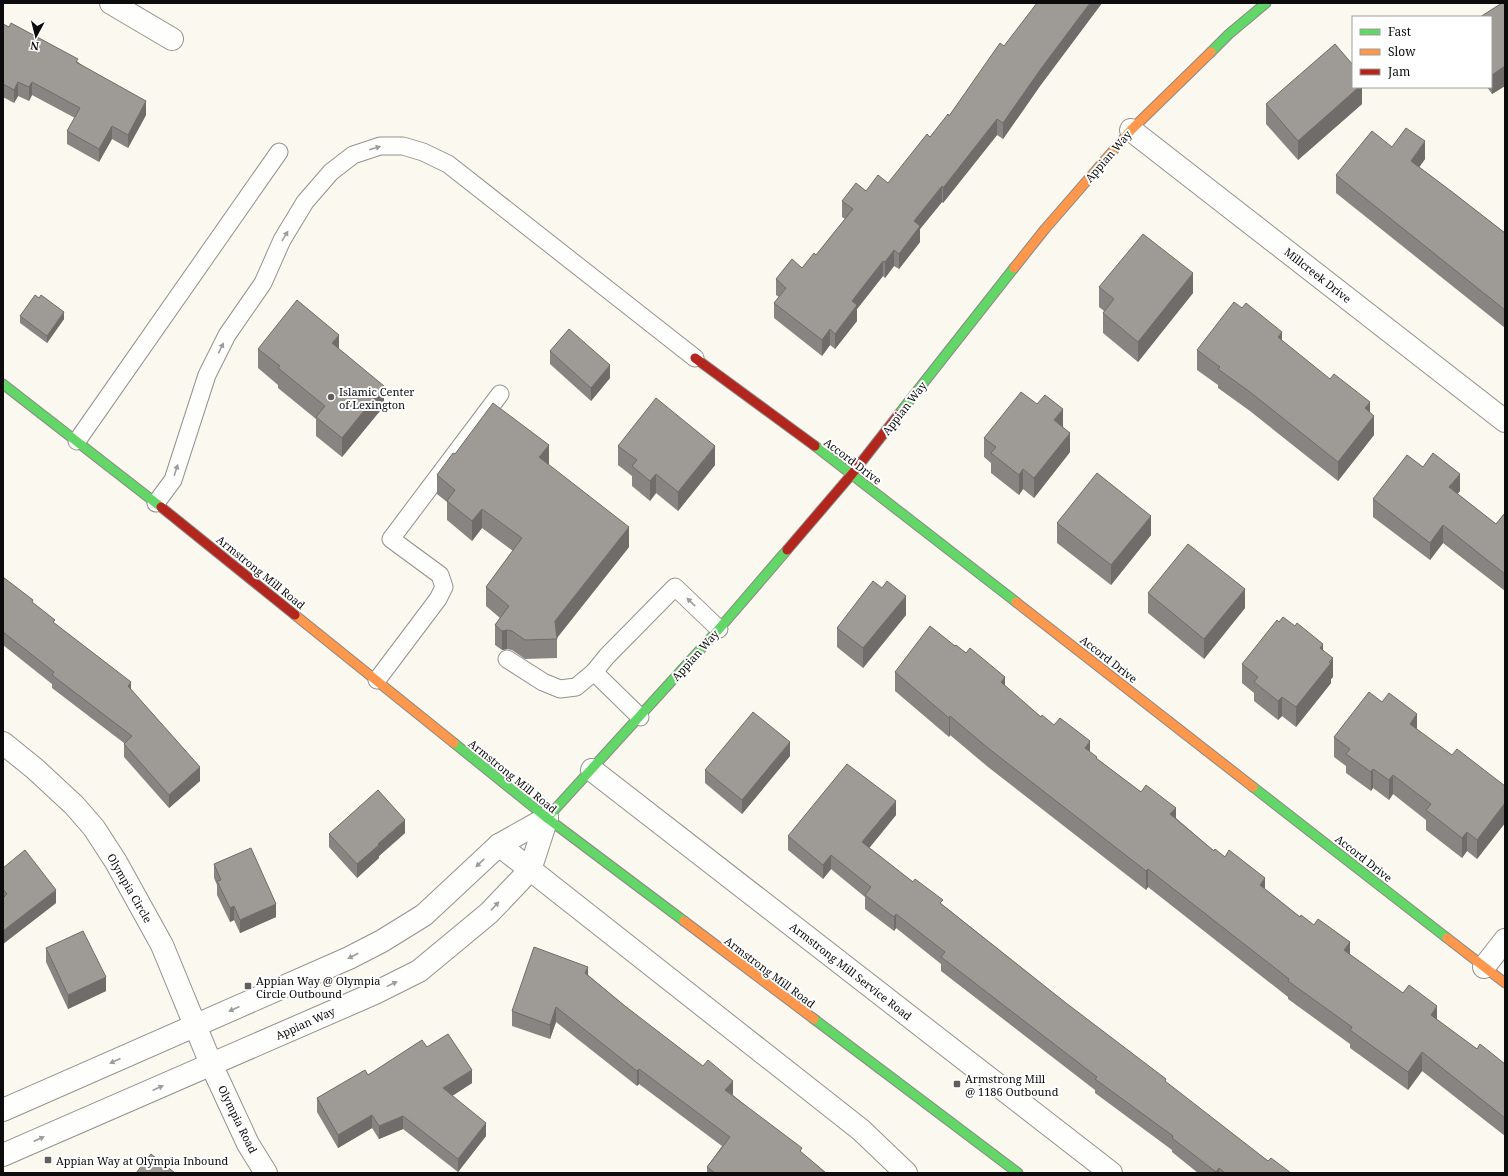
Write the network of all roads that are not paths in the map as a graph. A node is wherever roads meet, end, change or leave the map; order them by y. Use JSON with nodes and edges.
{"nodes":[{"id":1,"x":111,"y":3,"type":"edge"},
{"id":2,"x":1266,"y":3,"type":"edge"},
{"id":3,"x":172,"y":39,"type":"dead end"},
{"id":4,"x":1131,"y":130,"type":"junction"},
{"id":5,"x":279,"y":152,"type":"dead end"},
{"id":6,"x":695,"y":358,"type":"joint"},
{"id":7,"x":3,"y":384,"type":"edge"},
{"id":8,"x":500,"y":394,"type":"dead end"},
{"id":9,"x":1505,"y":420,"type":"edge"},
{"id":10,"x":76,"y":441,"type":"junction"},
{"id":11,"x":852,"y":474,"type":"junction"},
{"id":12,"x":156,"y":503,"type":"junction"},
{"id":13,"x":719,"y":629,"type":"junction"},
{"id":14,"x":507,"y":659,"type":"dead end"},
{"id":15,"x":594,"y":672,"type":"junction"},
{"id":16,"x":377,"y":680,"type":"junction"},
{"id":17,"x":640,"y":717,"type":"junction"},
{"id":18,"x":3,"y":743,"type":"edge"},
{"id":19,"x":592,"y":770,"type":"junction"},
{"id":20,"x":547,"y":818,"type":"junction"},
{"id":21,"x":499,"y":845,"type":"junction"},
{"id":22,"x":530,"y":870,"type":"junction"},
{"id":23,"x":1505,"y":940,"type":"edge"},
{"id":24,"x":1484,"y":967,"type":"junction"},
{"id":25,"x":1505,"y":983,"type":"edge"},
{"id":26,"x":195,"y":1026,"type":"junction"},
{"id":27,"x":211,"y":1064,"type":"junction"},
{"id":28,"x":3,"y":1110,"type":"edge"},
{"id":29,"x":3,"y":1155,"type":"edge"},
{"id":30,"x":266,"y":1173,"type":"edge"},
{"id":31,"x":906,"y":1173,"type":"edge"},
{"id":32,"x":1018,"y":1173,"type":"edge"},
{"id":33,"x":1111,"y":1173,"type":"edge"}],
"edges":[{"from":1,"to":3,"type":"street"},
{"from":2,"to":4,"type":"street","name":"Appian Way"},
{"from":4,"to":9,"type":"street","name":"Millcreek Drive"},
{"from":4,"to":11,"type":"street","name":"Appian Way"},
{"from":5,"to":10,"type":"lane"},
{"from":6,"to":11,"type":"street","name":"Accord Drive"},
{"from":12,"to":6,"type":"lane","one_way":true},
{"from":7,"to":10,"type":"street","name":"Armstrong Mill Road"},
{"from":8,"to":16,"type":"lane"},
{"from":10,"to":12,"type":"street","name":"Armstrong Mill Road"},
{"from":11,"to":13,"type":"street","name":"Appian Way"},
{"from":11,"to":24,"type":"street","name":"Accord Drive"},
{"from":12,"to":16,"type":"street","name":"Armstrong Mill Road"},
{"from":13,"to":15,"type":"lane","one_way":true},
{"from":13,"to":17,"type":"street","name":"Appian Way"},
{"from":14,"to":15,"type":"lane"},
{"from":15,"to":17,"type":"lane"},
{"from":16,"to":20,"type":"street","name":"Armstrong Mill Road"},
{"from":17,"to":19,"type":"street","name":"Appian Way"},
{"from":18,"to":26,"type":"street","name":"Olympia Circle"},
{"from":19,"to":20,"type":"street","name":"Appian Way"},
{"from":19,"to":33,"type":"street","name":"Armstrong Mill Service Road"},
{"from":20,"to":21,"type":"street","name":"Appian Way"},
{"from":20,"to":22,"type":"street","name":"Appian Way"},
{"from":20,"to":32,"type":"street","name":"Armstrong Mill Road"},
{"from":21,"to":22,"type":"street"},
{"from":21,"to":26,"type":"street","name":"Appian Way","one_way":true},
{"from":27,"to":22,"type":"street","name":"Appian Way","one_way":true},
{"from":22,"to":31,"type":"street"},
{"from":23,"to":24,"type":"street"},
{"from":24,"to":25,"type":"street","name":"Accord Drive"},
{"from":26,"to":27,"type":"street","name":"Olympia Circle"},
{"from":26,"to":28,"type":"street","name":"Appian Way","one_way":true},
{"from":29,"to":27,"type":"street","name":"Appian Way","one_way":true},
{"from":27,"to":30,"type":"street","name":"Olympia Road"}]}
